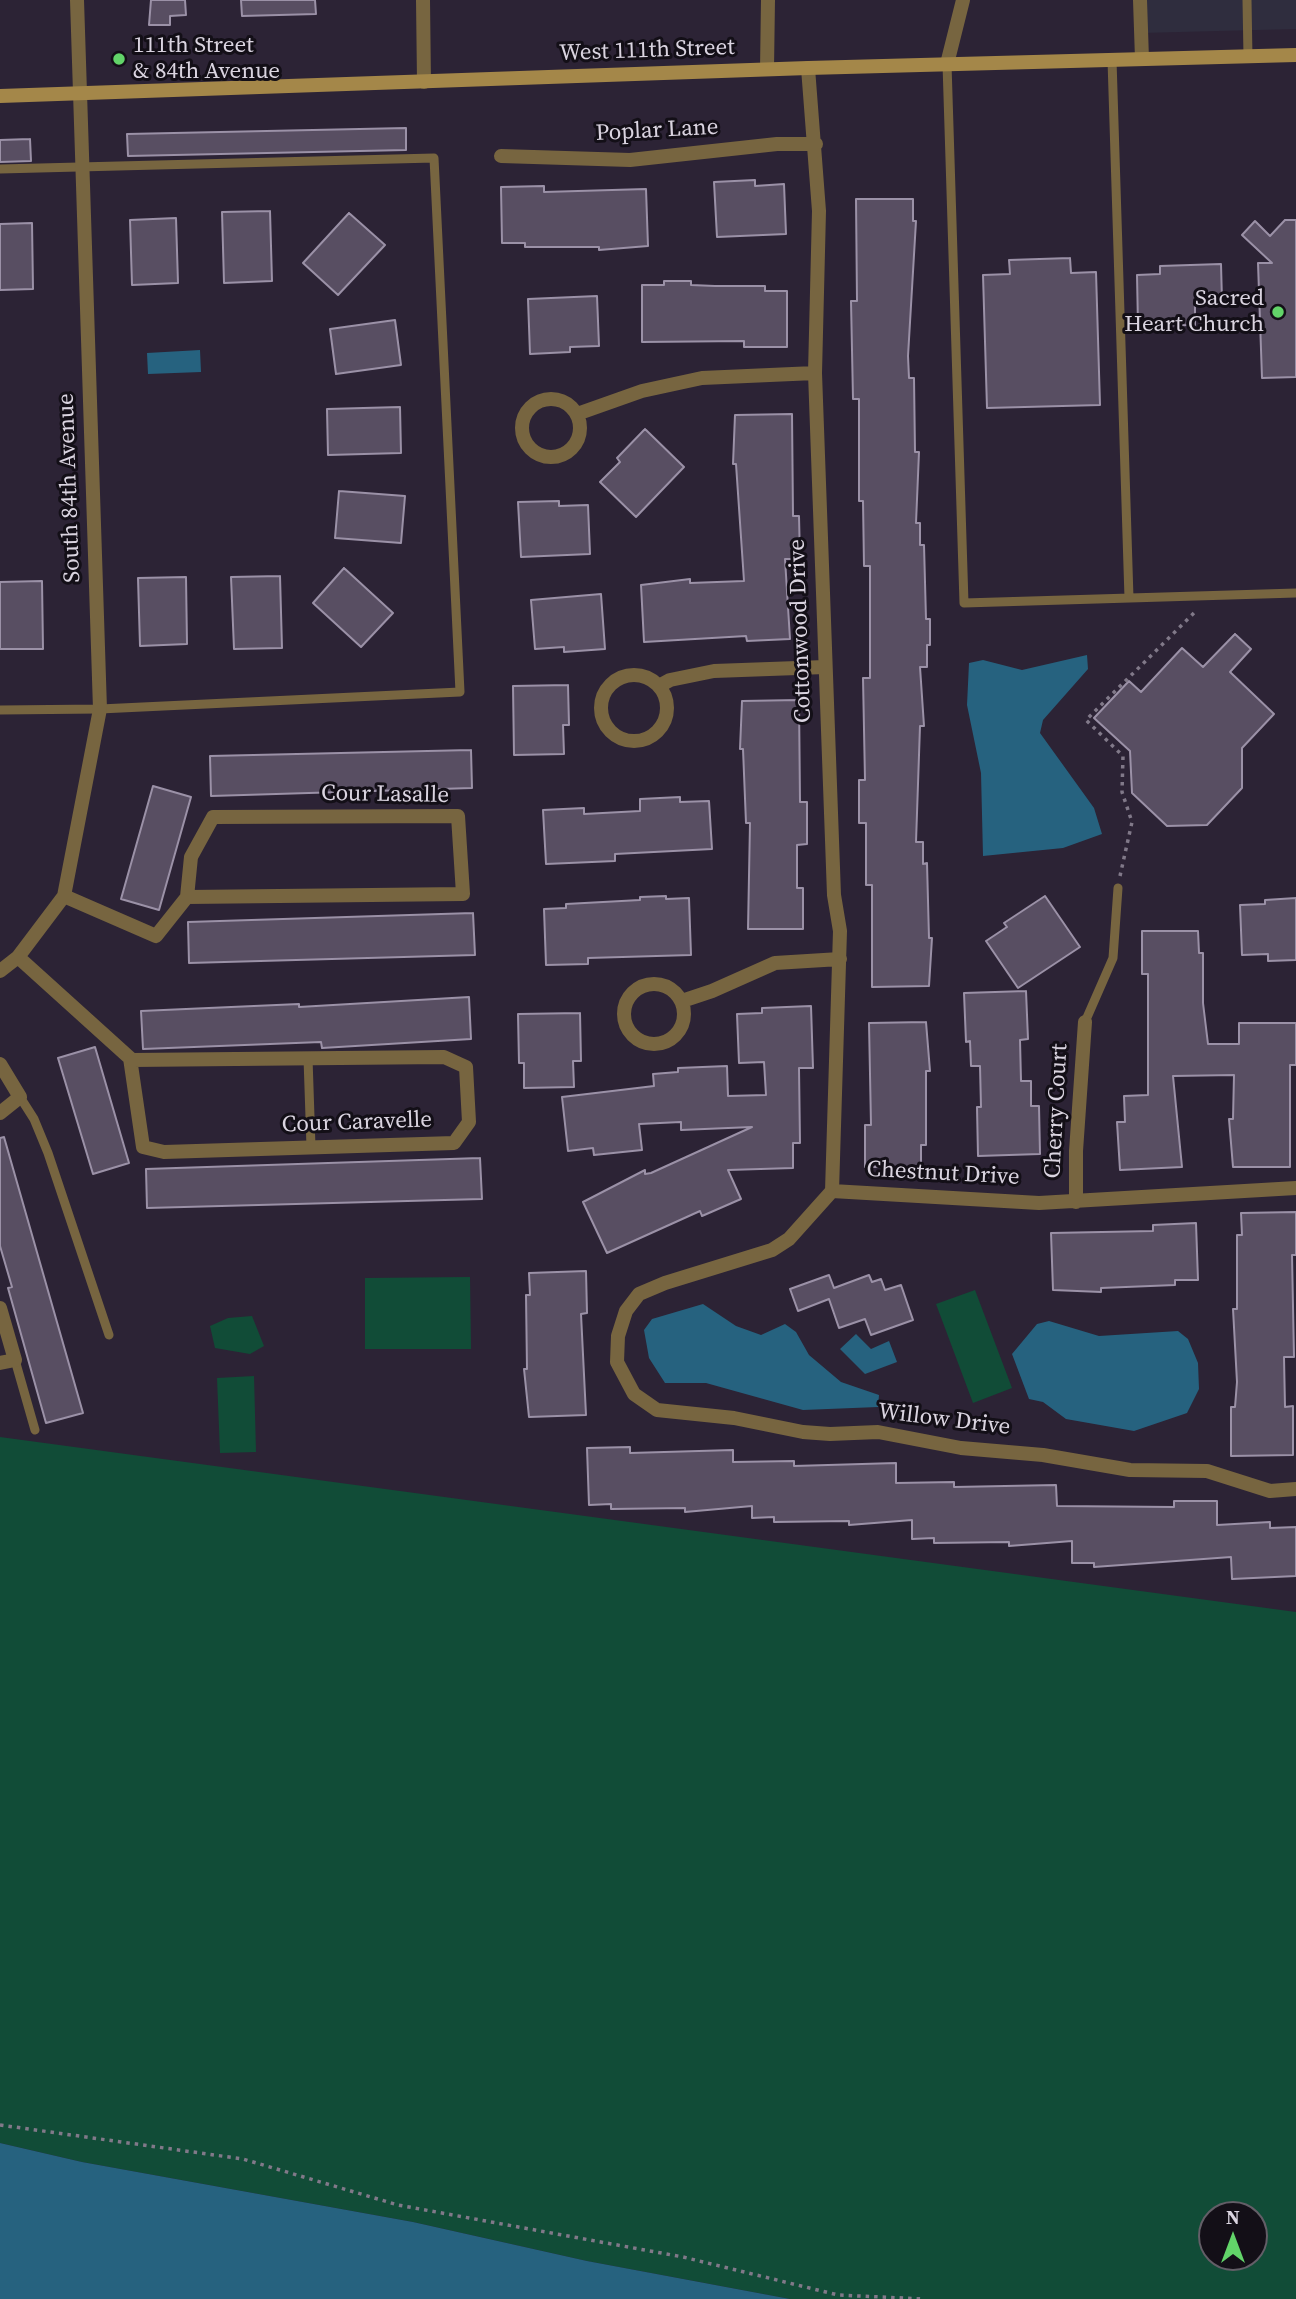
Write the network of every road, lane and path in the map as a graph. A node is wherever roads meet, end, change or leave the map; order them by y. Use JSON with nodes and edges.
{"nodes":[{"id":1,"x":77,"y":0,"type":"edge"},
{"id":2,"x":423,"y":0,"type":"edge"},
{"id":3,"x":768,"y":0,"type":"edge"},
{"id":4,"x":963,"y":0,"type":"edge"},
{"id":5,"x":1140,"y":0,"type":"edge"},
{"id":6,"x":1247,"y":0,"type":"edge"},
{"id":7,"x":1296,"y":55,"type":"edge"},
{"id":8,"x":1248,"y":57,"type":"junction"},
{"id":9,"x":1142,"y":59,"type":"junction"},
{"id":10,"x":1112,"y":60,"type":"junction"},
{"id":11,"x":947,"y":64,"type":"junction"},
{"id":12,"x":808,"y":68,"type":"junction"},
{"id":13,"x":768,"y":69,"type":"junction"},
{"id":14,"x":424,"y":82,"type":"junction"},
{"id":15,"x":81,"y":95,"type":"junction"},
{"id":16,"x":0,"y":96,"type":"edge"},
{"id":17,"x":816,"y":144,"type":"junction"},
{"id":18,"x":501,"y":156,"type":"dead end"},
{"id":19,"x":83,"y":166,"type":"junction"},
{"id":20,"x":0,"y":169,"type":"edge"},
{"id":21,"x":815,"y":373,"type":"junction"},
{"id":22,"x":577,"y":414,"type":"junction"},
{"id":23,"x":1296,"y":593,"type":"edge"},
{"id":24,"x":1129,"y":598,"type":"junction"},
{"id":25,"x":1196,"y":611,"type":"dead end"},
{"id":26,"x":825,"y":667,"type":"junction"},
{"id":27,"x":659,"y":687,"type":"junction"},
{"id":28,"x":100,"y":709,"type":"junction"},
{"id":29,"x":0,"y":710,"type":"edge"},
{"id":30,"x":1118,"y":888,"type":"joint"},
{"id":31,"x":64,"y":896,"type":"junction"},
{"id":32,"x":187,"y":897,"type":"junction"},
{"id":33,"x":18,"y":957,"type":"junction"},
{"id":34,"x":841,"y":959,"type":"junction"},
{"id":35,"x":0,"y":971,"type":"edge"},
{"id":36,"x":682,"y":1001,"type":"junction"},
{"id":37,"x":1085,"y":1022,"type":"joint"},
{"id":38,"x":130,"y":1058,"type":"junction"},
{"id":39,"x":308,"y":1058,"type":"junction"},
{"id":40,"x":0,"y":1064,"type":"edge"},
{"id":41,"x":19,"y":1097,"type":"junction"},
{"id":42,"x":0,"y":1114,"type":"edge"},
{"id":43,"x":311,"y":1147,"type":"junction"},
{"id":44,"x":1296,"y":1188,"type":"edge"},
{"id":45,"x":832,"y":1191,"type":"junction"},
{"id":46,"x":1076,"y":1202,"type":"junction"},
{"id":47,"x":0,"y":1308,"type":"edge"},
{"id":48,"x":109,"y":1335,"type":"dead end"},
{"id":49,"x":15,"y":1360,"type":"junction"},
{"id":50,"x":0,"y":1363,"type":"edge"},
{"id":51,"x":35,"y":1430,"type":"dead end"},
{"id":52,"x":1296,"y":1489,"type":"edge"},
{"id":53,"x":0,"y":2125,"type":"edge"},
{"id":54,"x":924,"y":2299,"type":"edge"}],
"edges":[{"from":1,"to":15,"type":"street","name":"South 84th Avenue"},
{"from":2,"to":14,"type":"street"},
{"from":3,"to":13,"type":"street"},
{"from":4,"to":11,"type":"street"},
{"from":5,"to":9,"type":"street"},
{"from":6,"to":8,"type":"lane"},
{"from":7,"to":8,"type":"main road","name":"West 111th Street"},
{"from":8,"to":9,"type":"main road","name":"West 111th Street"},
{"from":9,"to":10,"type":"main road","name":"West 111th Street"},
{"from":10,"to":11,"type":"main road","name":"West 111th Street"},
{"from":10,"to":24,"type":"lane"},
{"from":11,"to":12,"type":"main road","name":"West 111th Street"},
{"from":11,"to":24,"type":"lane"},
{"from":12,"to":13,"type":"main road","name":"West 111th Street"},
{"from":12,"to":17,"type":"street","name":"Cottonwood Drive"},
{"from":13,"to":14,"type":"main road","name":"West 111th Street"},
{"from":14,"to":15,"type":"main road","name":"West 111th Street"},
{"from":15,"to":16,"type":"main road","name":"West 111th Street"},
{"from":15,"to":19,"type":"street","name":"South 84th Avenue"},
{"from":17,"to":18,"type":"street","name":"Poplar Lane"},
{"from":17,"to":21,"type":"street","name":"Cottonwood Drive"},
{"from":19,"to":20,"type":"lane"},
{"from":19,"to":28,"type":"street","name":"South 84th Avenue"},
{"from":19,"to":28,"type":"lane"},
{"from":21,"to":22,"type":"street"},
{"from":21,"to":26,"type":"street","name":"Cottonwood Drive"},
{"from":22,"to":22,"type":"street"},
{"from":23,"to":24,"type":"lane"},
{"from":25,"to":30,"type":"path"},
{"from":26,"to":27,"type":"street"},
{"from":26,"to":34,"type":"street","name":"Cottonwood Drive"},
{"from":27,"to":27,"type":"street"},
{"from":28,"to":29,"type":"lane"},
{"from":28,"to":31,"type":"street","name":"South 84th Avenue"},
{"from":30,"to":37,"type":"lane"},
{"from":31,"to":32,"type":"street"},
{"from":31,"to":33,"type":"street","name":"South 84th Avenue"},
{"from":32,"to":32,"type":"street","name":"Cour Lasalle"},
{"from":33,"to":35,"type":"street","name":"South 84th Avenue"},
{"from":33,"to":38,"type":"street"},
{"from":34,"to":36,"type":"street"},
{"from":34,"to":45,"type":"street","name":"Cottonwood Drive"},
{"from":36,"to":36,"type":"street"},
{"from":37,"to":46,"type":"street","name":"Cherry Court"},
{"from":38,"to":39,"type":"street","name":"Cour Caravelle"},
{"from":38,"to":43,"type":"street","name":"Cour Caravelle"},
{"from":39,"to":43,"type":"lane"},
{"from":39,"to":43,"type":"street","name":"Cour Caravelle"},
{"from":40,"to":41,"type":"street"},
{"from":41,"to":42,"type":"street"},
{"from":41,"to":48,"type":"lane"},
{"from":44,"to":46,"type":"street","name":"Chestnut Drive"},
{"from":45,"to":46,"type":"street","name":"Chestnut Drive"},
{"from":45,"to":52,"type":"street","name":"Willow Drive"},
{"from":47,"to":49,"type":"street"},
{"from":49,"to":50,"type":"street"},
{"from":49,"to":51,"type":"lane"},
{"from":53,"to":54,"type":"path"}]}
